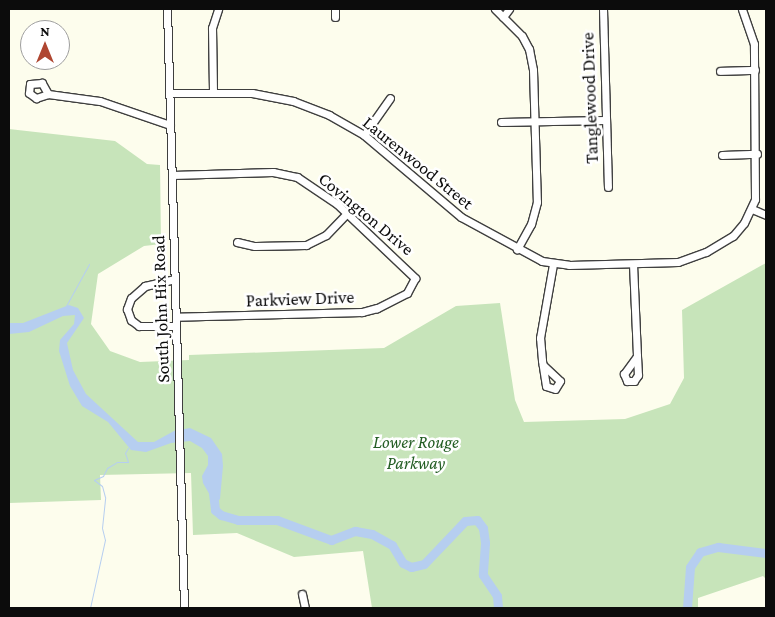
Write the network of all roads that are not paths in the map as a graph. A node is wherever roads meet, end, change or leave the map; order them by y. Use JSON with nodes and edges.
{"nodes":[{"id":1,"x":167,"y":9,"type":"edge"},
{"id":2,"x":218,"y":9,"type":"edge"},
{"id":3,"x":334,"y":9,"type":"edge"},
{"id":4,"x":495,"y":9,"type":"edge"},
{"id":5,"x":510,"y":9,"type":"edge"},
{"id":6,"x":603,"y":9,"type":"edge"},
{"id":7,"x":742,"y":9,"type":"edge"},
{"id":8,"x":335,"y":17,"type":"dead end"},
{"id":9,"x":503,"y":17,"type":"junction"},
{"id":10,"x":754,"y":70,"type":"junction"},
{"id":11,"x":720,"y":71,"type":"dead end"},
{"id":12,"x":213,"y":91,"type":"junction"},
{"id":13,"x":169,"y":93,"type":"junction"},
{"id":14,"x":48,"y":94,"type":"dead end"},
{"id":15,"x":390,"y":98,"type":"dead end"},
{"id":16,"x":605,"y":120,"type":"junction"},
{"id":17,"x":501,"y":122,"type":"dead end"},
{"id":18,"x":535,"y":122,"type":"junction"},
{"id":19,"x":170,"y":125,"type":"junction"},
{"id":20,"x":364,"y":135,"type":"junction"},
{"id":21,"x":757,"y":154,"type":"junction"},
{"id":22,"x":722,"y":155,"type":"dead end"},
{"id":23,"x":172,"y":175,"type":"junction"},
{"id":24,"x":608,"y":187,"type":"dead end"},
{"id":25,"x":752,"y":209,"type":"junction"},
{"id":26,"x":347,"y":213,"type":"junction"},
{"id":27,"x":766,"y":215,"type":"edge"},
{"id":28,"x":237,"y":242,"type":"dead end"},
{"id":29,"x":517,"y":249,"type":"junction"},
{"id":30,"x":553,"y":264,"type":"junction"},
{"id":31,"x":633,"y":264,"type":"junction"},
{"id":32,"x":174,"y":279,"type":"junction"},
{"id":33,"x":415,"y":281,"type":"joint"},
{"id":34,"x":176,"y":317,"type":"junction"},
{"id":35,"x":176,"y":326,"type":"junction"},
{"id":36,"x":637,"y":356,"type":"dead end"},
{"id":37,"x":543,"y":365,"type":"dead end"},
{"id":38,"x":302,"y":594,"type":"dead end"},
{"id":39,"x":184,"y":608,"type":"edge"},
{"id":40,"x":305,"y":608,"type":"edge"}],
"edges":[{"from":1,"to":13,"type":"street","name":"South John Hix Road"},
{"from":2,"to":12,"type":"street"},
{"from":3,"to":8,"type":"street"},
{"from":4,"to":9,"type":"street"},
{"from":5,"to":9,"type":"street"},
{"from":6,"to":16,"type":"street","name":"Tanglewood Drive"},
{"from":7,"to":10,"type":"street","name":"Laurenwood Street"},
{"from":9,"to":18,"type":"street"},
{"from":10,"to":11,"type":"street"},
{"from":10,"to":21,"type":"street","name":"Laurenwood Street"},
{"from":12,"to":13,"type":"street","name":"Laurenwood Street"},
{"from":12,"to":20,"type":"street","name":"Laurenwood Street"},
{"from":13,"to":19,"type":"street","name":"South John Hix Road"},
{"from":14,"to":19,"type":"street"},
{"from":15,"to":20,"type":"street"},
{"from":16,"to":18,"type":"street"},
{"from":16,"to":24,"type":"street","name":"Tanglewood Drive"},
{"from":17,"to":18,"type":"street"},
{"from":18,"to":29,"type":"street"},
{"from":19,"to":23,"type":"street","name":"South John Hix Road"},
{"from":20,"to":29,"type":"street","name":"Laurenwood Street"},
{"from":21,"to":22,"type":"street"},
{"from":21,"to":25,"type":"street","name":"Laurenwood Street"},
{"from":23,"to":26,"type":"street","name":"Covington Drive"},
{"from":23,"to":32,"type":"street","name":"South John Hix Road"},
{"from":25,"to":27,"type":"street"},
{"from":25,"to":31,"type":"street","name":"Laurenwood Street"},
{"from":26,"to":28,"type":"street"},
{"from":26,"to":33,"type":"street","name":"Covington Drive"},
{"from":29,"to":30,"type":"street","name":"Laurenwood Street"},
{"from":30,"to":31,"type":"street","name":"Laurenwood Street"},
{"from":30,"to":37,"type":"street"},
{"from":31,"to":36,"type":"street"},
{"from":32,"to":34,"type":"street","name":"South John Hix Road"},
{"from":32,"to":35,"type":"street"},
{"from":33,"to":34,"type":"street","name":"Parkview Drive"},
{"from":34,"to":35,"type":"street","name":"South John Hix Road"},
{"from":35,"to":39,"type":"street","name":"South John Hix Road"},
{"from":38,"to":40,"type":"street"}]}
